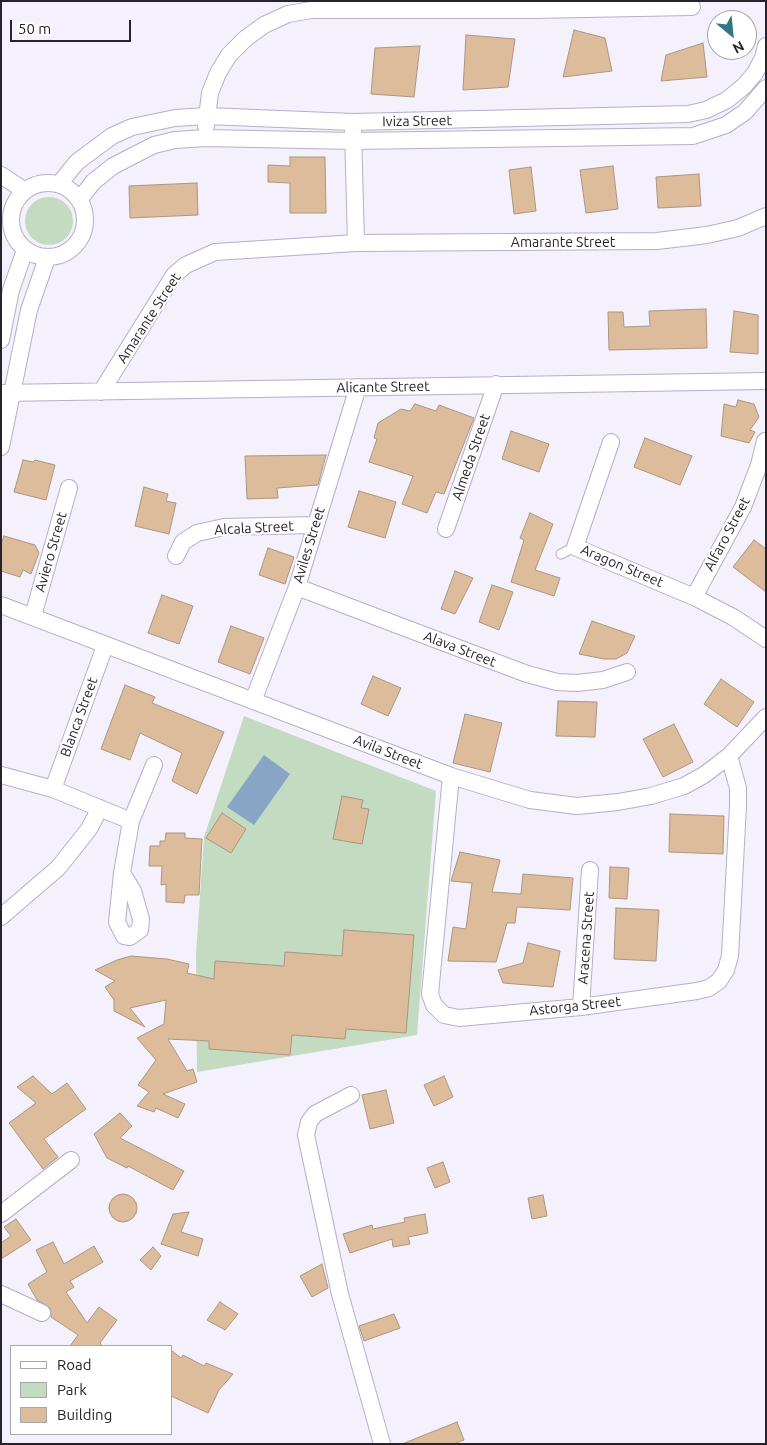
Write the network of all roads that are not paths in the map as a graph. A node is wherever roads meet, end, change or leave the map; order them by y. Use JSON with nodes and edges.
{"nodes":[{"id":1,"x":536,"y":6,"type":"edge"},
{"id":2,"x":692,"y":7,"type":"dead end"},
{"id":3,"x":766,"y":46,"type":"edge"},
{"id":4,"x":766,"y":88,"type":"edge"},
{"id":5,"x":206,"y":116,"type":"junction"},
{"id":6,"x":353,"y":122,"type":"junction"},
{"id":7,"x":206,"y":138,"type":"junction"},
{"id":8,"x":353,"y":141,"type":"junction"},
{"id":9,"x":1,"y":175,"type":"edge"},
{"id":10,"x":59,"y":184,"type":"junction"},
{"id":11,"x":25,"y":191,"type":"junction"},
{"id":12,"x":80,"y":199,"type":"junction"},
{"id":13,"x":7,"y":205,"type":"edge"},
{"id":14,"x":766,"y":216,"type":"edge"},
{"id":15,"x":356,"y":243,"type":"junction"},
{"id":16,"x":24,"y":250,"type":"junction"},
{"id":17,"x":47,"y":258,"type":"junction"},
{"id":18,"x":1,"y":340,"type":"edge"},
{"id":19,"x":766,"y":381,"type":"edge"},
{"id":20,"x":496,"y":384,"type":"junction"},
{"id":21,"x":358,"y":387,"type":"junction"},
{"id":22,"x":101,"y":392,"type":"junction"},
{"id":23,"x":7,"y":393,"type":"edge"},
{"id":24,"x":765,"y":441,"type":"edge"},
{"id":25,"x":611,"y":442,"type":"dead end"},
{"id":26,"x":1,"y":447,"type":"edge"},
{"id":27,"x":70,"y":488,"type":"dead end"},
{"id":28,"x":314,"y":525,"type":"junction"},
{"id":29,"x":446,"y":529,"type":"dead end"},
{"id":30,"x":176,"y":556,"type":"dead end"},
{"id":31,"x":297,"y":586,"type":"junction"},
{"id":32,"x":694,"y":597,"type":"junction"},
{"id":33,"x":1,"y":605,"type":"edge"},
{"id":34,"x":33,"y":616,"type":"junction"},
{"id":35,"x":766,"y":639,"type":"edge"},
{"id":36,"x":105,"y":646,"type":"junction"},
{"id":37,"x":627,"y":672,"type":"dead end"},
{"id":38,"x":253,"y":701,"type":"junction"},
{"id":39,"x":766,"y":717,"type":"edge"},
{"id":40,"x":729,"y":756,"type":"junction"},
{"id":41,"x":154,"y":765,"type":"dead end"},
{"id":42,"x":1,"y":775,"type":"edge"},
{"id":43,"x":452,"y":776,"type":"junction"},
{"id":44,"x":53,"y":789,"type":"junction"},
{"id":45,"x":100,"y":808,"type":"junction"},
{"id":46,"x":131,"y":821,"type":"junction"},
{"id":47,"x":590,"y":870,"type":"dead end"},
{"id":48,"x":122,"y":874,"type":"dead end"},
{"id":49,"x":1,"y":917,"type":"edge"},
{"id":50,"x":581,"y":1007,"type":"junction"},
{"id":51,"x":351,"y":1095,"type":"dead end"},
{"id":52,"x":72,"y":1160,"type":"dead end"},
{"id":53,"x":1,"y":1214,"type":"edge"},
{"id":54,"x":1,"y":1294,"type":"edge"},
{"id":55,"x":42,"y":1313,"type":"dead end"},
{"id":56,"x":382,"y":1444,"type":"edge"}],
"edges":[{"from":1,"to":2,"type":"street"},
{"from":1,"to":5,"type":"street"},
{"from":3,"to":6,"type":"street","name":"Iviza Street"},
{"from":4,"to":8,"type":"street","name":"Iviza Street"},
{"from":5,"to":6,"type":"street","name":"Iviza Street"},
{"from":5,"to":7,"type":"street"},
{"from":5,"to":10,"type":"street","name":"Iviza Street"},
{"from":6,"to":8,"type":"street"},
{"from":7,"to":8,"type":"street","name":"Iviza Street"},
{"from":7,"to":12,"type":"street","name":"Iviza Street"},
{"from":8,"to":15,"type":"street"},
{"from":9,"to":11,"type":"street"},
{"from":10,"to":11,"type":"street"},
{"from":10,"to":12,"type":"street"},
{"from":11,"to":13,"type":"street"},
{"from":12,"to":17,"type":"street"},
{"from":13,"to":16,"type":"street"},
{"from":14,"to":15,"type":"street","name":"Amarante Street"},
{"from":15,"to":22,"type":"street","name":"Amarante Street"},
{"from":16,"to":17,"type":"street"},
{"from":16,"to":18,"type":"street"},
{"from":17,"to":23,"type":"street"},
{"from":19,"to":20,"type":"street","name":"Alicante Street"},
{"from":20,"to":21,"type":"street","name":"Alicante Street"},
{"from":20,"to":29,"type":"street","name":"Almeda Street"},
{"from":21,"to":22,"type":"street","name":"Alicante Street"},
{"from":21,"to":28,"type":"street","name":"Aviles Street"},
{"from":22,"to":23,"type":"street","name":"Alicante Street"},
{"from":23,"to":26,"type":"street"},
{"from":24,"to":32,"type":"street","name":"Alfaro Street"},
{"from":25,"to":32,"type":"street","name":"Aragon Street"},
{"from":27,"to":34,"type":"street","name":"Aviero Street"},
{"from":28,"to":30,"type":"street","name":"Alcala Street"},
{"from":28,"to":31,"type":"street","name":"Aviles Street"},
{"from":31,"to":37,"type":"street","name":"Alava Street"},
{"from":31,"to":38,"type":"street","name":"Aviles Street"},
{"from":32,"to":35,"type":"street","name":"Aragon Street"},
{"from":33,"to":34,"type":"street","name":"Avila Street"},
{"from":34,"to":36,"type":"street","name":"Avila Street"},
{"from":36,"to":38,"type":"street","name":"Avila Street"},
{"from":36,"to":44,"type":"street","name":"Blanca Street"},
{"from":38,"to":43,"type":"street","name":"Avila Street"},
{"from":39,"to":40,"type":"street","name":"Avila Street"},
{"from":40,"to":43,"type":"street","name":"Avila Street"},
{"from":40,"to":50,"type":"street","name":"Astorga Street"},
{"from":41,"to":46,"type":"street"},
{"from":42,"to":44,"type":"street"},
{"from":43,"to":50,"type":"street","name":"Astorga Street"},
{"from":44,"to":45,"type":"street"},
{"from":45,"to":46,"type":"street"},
{"from":45,"to":49,"type":"street"},
{"from":46,"to":48,"type":"street"},
{"from":47,"to":50,"type":"street","name":"Aracena Street"},
{"from":51,"to":56,"type":"street"},
{"from":52,"to":53,"type":"street"},
{"from":54,"to":55,"type":"street"}]}
